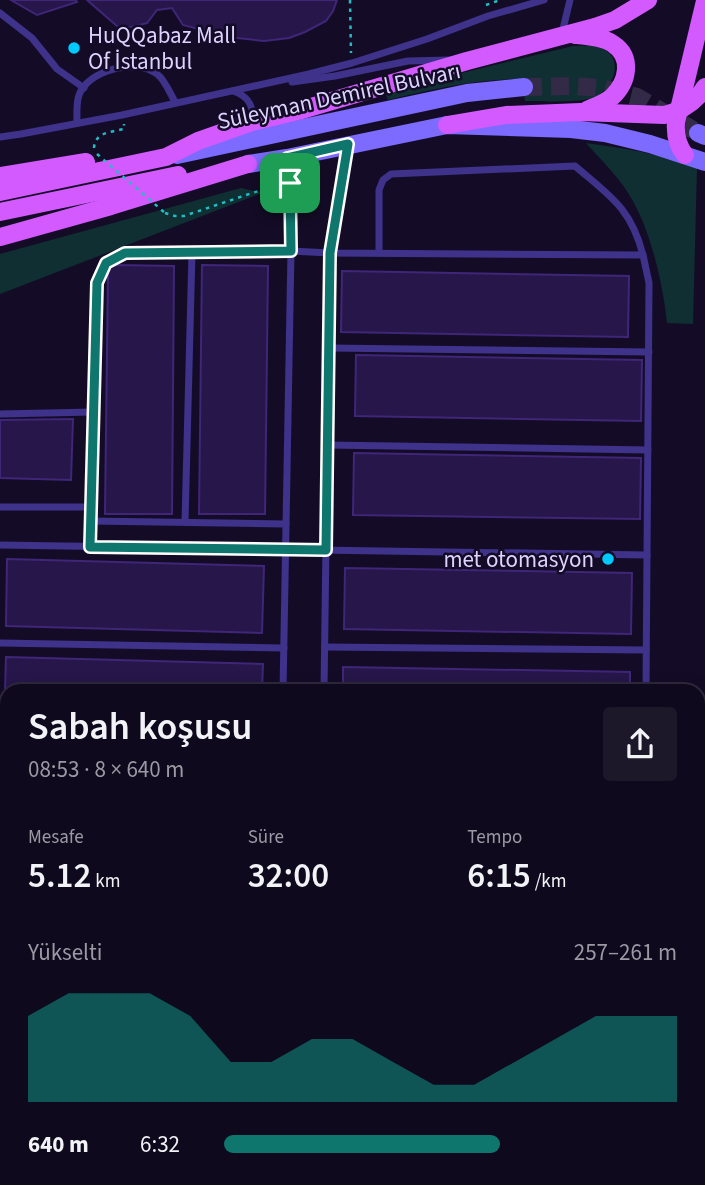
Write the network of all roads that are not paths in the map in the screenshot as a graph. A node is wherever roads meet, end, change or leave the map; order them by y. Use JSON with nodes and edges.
{"nodes":[{"id":1,"x":544,"y":0,"type":"edge"},
{"id":2,"x":570,"y":0,"type":"edge"},
{"id":3,"x":648,"y":0,"type":"edge"},
{"id":4,"x":705,"y":1,"type":"edge"},
{"id":5,"x":0,"y":13,"type":"edge"},
{"id":6,"x":562,"y":34,"type":"junction"},
{"id":7,"x":467,"y":61,"type":"junction"},
{"id":8,"x":260,"y":85,"type":"junction"},
{"id":9,"x":524,"y":87,"type":"tunnel mouth"},
{"id":10,"x":705,"y":87,"type":"edge"},
{"id":11,"x":84,"y":88,"type":"junction"},
{"id":12,"x":232,"y":91,"type":"junction"},
{"id":13,"x":175,"y":102,"type":"junction"},
{"id":14,"x":581,"y":112,"type":"junction"},
{"id":15,"x":677,"y":112,"type":"junction"},
{"id":16,"x":252,"y":122,"type":"junction"},
{"id":17,"x":77,"y":123,"type":"junction"},
{"id":18,"x":447,"y":125,"type":"junction"},
{"id":19,"x":0,"y":137,"type":"edge"},
{"id":20,"x":348,"y":144,"type":"junction"},
{"id":21,"x":685,"y":155,"type":"junction"},
{"id":22,"x":166,"y":157,"type":"junction"},
{"id":23,"x":287,"y":158,"type":"junction"},
{"id":24,"x":705,"y":162,"type":"edge"},
{"id":25,"x":248,"y":164,"type":"junction"},
{"id":26,"x":0,"y":176,"type":"edge"},
{"id":27,"x":0,"y":192,"type":"edge"},
{"id":28,"x":0,"y":212,"type":"edge"},
{"id":29,"x":0,"y":237,"type":"edge"},
{"id":30,"x":291,"y":251,"type":"junction"},
{"id":31,"x":192,"y":252,"type":"junction"},
{"id":32,"x":330,"y":253,"type":"junction"},
{"id":33,"x":379,"y":253,"type":"junction"},
{"id":34,"x":643,"y":255,"type":"junction"},
{"id":35,"x":329,"y":348,"type":"junction"},
{"id":36,"x":649,"y":352,"type":"junction"},
{"id":37,"x":94,"y":412,"type":"junction"},
{"id":38,"x":0,"y":414,"type":"edge"},
{"id":39,"x":327,"y":445,"type":"junction"},
{"id":40,"x":648,"y":450,"type":"junction"},
{"id":41,"x":0,"y":508,"type":"edge"},
{"id":42,"x":91,"y":508,"type":"junction"},
{"id":43,"x":91,"y":521,"type":"junction"},
{"id":44,"x":185,"y":522,"type":"junction"},
{"id":45,"x":286,"y":524,"type":"junction"},
{"id":46,"x":0,"y":545,"type":"edge"},
{"id":47,"x":90,"y":547,"type":"junction"},
{"id":48,"x":285,"y":549,"type":"junction"},
{"id":49,"x":326,"y":550,"type":"junction"},
{"id":50,"x":647,"y":555,"type":"junction"},
{"id":51,"x":0,"y":643,"type":"edge"},
{"id":52,"x":324,"y":647,"type":"junction"},
{"id":53,"x":284,"y":648,"type":"junction"},
{"id":54,"x":646,"y":650,"type":"junction"},
{"id":55,"x":283,"y":684,"type":"edge"},
{"id":56,"x":324,"y":684,"type":"edge"},
{"id":57,"x":646,"y":684,"type":"edge"}],
"edges":[{"from":1,"to":8,"type":"lane"},
{"from":2,"to":6,"type":"lane"},
{"from":3,"to":6,"type":"main road"},
{"from":4,"to":15,"type":"main road"},
{"from":5,"to":11,"type":"lane"},
{"from":6,"to":7,"type":"main road"},
{"from":6,"to":14,"type":"main road"},
{"from":7,"to":8,"type":"lane"},
{"from":7,"to":16,"type":"main road"},
{"from":8,"to":12,"type":"lane"},
{"from":9,"to":22,"type":"main road","name":"Süleyman Demirel Bulvarı"},
{"from":10,"to":15,"type":"main road"},
{"from":11,"to":13,"type":"lane"},
{"from":11,"to":17,"type":"lane"},
{"from":12,"to":13,"type":"lane"},
{"from":12,"to":16,"type":"lane"},
{"from":13,"to":17,"type":"lane"},
{"from":14,"to":15,"type":"main road"},
{"from":14,"to":18,"type":"main road"},
{"from":15,"to":21,"type":"main road"},
{"from":16,"to":22,"type":"main road"},
{"from":17,"to":19,"type":"lane"},
{"from":18,"to":20,"type":"main road","name":"Süleyman Demirel Bulvarı"},
{"from":18,"to":21,"type":"main road","name":"Süleyman Demirel Bulvarı"},
{"from":20,"to":23,"type":"main road","name":"Süleyman Demirel Bulvarı"},
{"from":20,"to":32,"type":"lane"},
{"from":21,"to":24,"type":"main road","name":"Süleyman Demirel Bulvarı"},
{"from":22,"to":26,"type":"main road"},
{"from":22,"to":27,"type":"main road"},
{"from":23,"to":25,"type":"main road","name":"Süleyman Demirel Bulvarı"},
{"from":23,"to":30,"type":"lane"},
{"from":25,"to":28,"type":"main road"},
{"from":25,"to":29,"type":"main road"},
{"from":30,"to":31,"type":"lane"},
{"from":30,"to":32,"type":"lane"},
{"from":30,"to":45,"type":"lane"},
{"from":31,"to":37,"type":"lane"},
{"from":31,"to":44,"type":"lane"},
{"from":32,"to":33,"type":"lane"},
{"from":32,"to":35,"type":"lane"},
{"from":33,"to":34,"type":"lane"},
{"from":33,"to":34,"type":"lane"},
{"from":34,"to":36,"type":"lane"},
{"from":35,"to":36,"type":"lane"},
{"from":35,"to":39,"type":"lane"},
{"from":36,"to":40,"type":"lane"},
{"from":37,"to":38,"type":"lane"},
{"from":37,"to":42,"type":"lane"},
{"from":39,"to":40,"type":"lane"},
{"from":39,"to":49,"type":"lane"},
{"from":40,"to":50,"type":"lane"},
{"from":41,"to":42,"type":"lane"},
{"from":42,"to":43,"type":"lane"},
{"from":43,"to":44,"type":"lane"},
{"from":43,"to":47,"type":"lane"},
{"from":44,"to":45,"type":"lane"},
{"from":45,"to":48,"type":"lane"},
{"from":46,"to":47,"type":"lane"},
{"from":47,"to":48,"type":"lane"},
{"from":48,"to":49,"type":"lane"},
{"from":48,"to":53,"type":"lane"},
{"from":49,"to":50,"type":"lane"},
{"from":49,"to":52,"type":"lane"},
{"from":50,"to":54,"type":"lane"},
{"from":51,"to":53,"type":"lane"},
{"from":52,"to":54,"type":"lane"},
{"from":52,"to":56,"type":"lane"},
{"from":53,"to":55,"type":"lane"},
{"from":54,"to":57,"type":"lane"}]}
